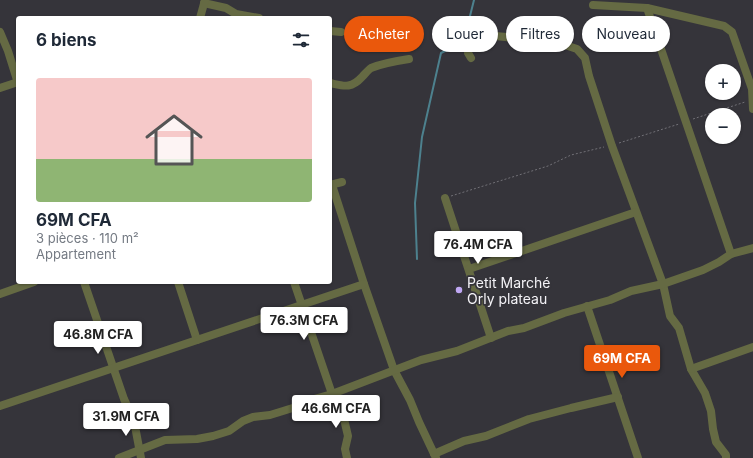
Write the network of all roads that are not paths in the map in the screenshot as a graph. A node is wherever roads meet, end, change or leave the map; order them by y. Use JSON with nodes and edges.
{"nodes":[{"id":1,"x":205,"y":1,"type":"edge"},
{"id":2,"x":593,"y":5,"type":"dead end"},
{"id":3,"x":647,"y":8,"type":"junction"},
{"id":4,"x":201,"y":16,"type":"edge"},
{"id":5,"x":248,"y":16,"type":"edge"},
{"id":6,"x":332,"y":30,"type":"edge"},
{"id":7,"x":0,"y":32,"type":"edge"},
{"id":8,"x":341,"y":32,"type":"dead end"},
{"id":9,"x":409,"y":58,"type":"dead end"},
{"id":10,"x":471,"y":58,"type":"dead end"},
{"id":11,"x":16,"y":76,"type":"edge"},
{"id":12,"x":16,"y":83,"type":"edge"},
{"id":13,"x":332,"y":83,"type":"edge"},
{"id":14,"x":0,"y":88,"type":"edge"},
{"id":15,"x":752,"y":100,"type":"edge"},
{"id":16,"x":753,"y":109,"type":"edge"},
{"id":17,"x":342,"y":182,"type":"dead end"},
{"id":18,"x":332,"y":185,"type":"edge"},
{"id":19,"x":332,"y":188,"type":"edge"},
{"id":20,"x":445,"y":198,"type":"road end"},
{"id":21,"x":636,"y":212,"type":"junction"},
{"id":22,"x":753,"y":248,"type":"edge"},
{"id":23,"x":730,"y":254,"type":"junction"},
{"id":24,"x":469,"y":270,"type":"junction"},
{"id":25,"x":28,"y":284,"type":"edge"},
{"id":26,"x":85,"y":284,"type":"edge"},
{"id":27,"x":179,"y":284,"type":"edge"},
{"id":28,"x":295,"y":284,"type":"edge"},
{"id":29,"x":364,"y":284,"type":"junction"},
{"id":30,"x":663,"y":284,"type":"junction"},
{"id":31,"x":0,"y":294,"type":"edge"},
{"id":32,"x":302,"y":305,"type":"junction"},
{"id":33,"x":587,"y":306,"type":"junction"},
{"id":34,"x":491,"y":338,"type":"junction"},
{"id":35,"x":197,"y":340,"type":"junction"},
{"id":36,"x":753,"y":347,"type":"edge"},
{"id":37,"x":113,"y":368,"type":"junction"},
{"id":38,"x":691,"y":369,"type":"junction"},
{"id":39,"x":394,"y":370,"type":"junction"},
{"id":40,"x":332,"y":394,"type":"junction"},
{"id":41,"x":618,"y":397,"type":"junction"},
{"id":42,"x":0,"y":406,"type":"edge"},
{"id":43,"x":140,"y":454,"type":"edge"},
{"id":44,"x":435,"y":456,"type":"edge"},
{"id":45,"x":118,"y":458,"type":"edge"},
{"id":46,"x":347,"y":458,"type":"edge"},
{"id":47,"x":638,"y":458,"type":"edge"},
{"id":48,"x":726,"y":458,"type":"edge"}],
"edges":[{"from":1,"to":4,"type":"street"},
{"from":1,"to":5,"type":"street"},
{"from":2,"to":3,"type":"street"},
{"from":3,"to":15,"type":"street"},
{"from":3,"to":23,"type":"street"},
{"from":6,"to":8,"type":"street"},
{"from":7,"to":11,"type":"street"},
{"from":9,"to":13,"type":"street"},
{"from":10,"to":21,"type":"street"},
{"from":12,"to":14,"type":"street"},
{"from":15,"to":16,"type":"street"},
{"from":17,"to":18,"type":"street"},
{"from":19,"to":29,"type":"street"},
{"from":20,"to":24,"type":"street"},
{"from":21,"to":24,"type":"street"},
{"from":21,"to":30,"type":"street"},
{"from":22,"to":23,"type":"street"},
{"from":23,"to":30,"type":"street"},
{"from":24,"to":34,"type":"street"},
{"from":25,"to":31,"type":"street"},
{"from":26,"to":37,"type":"street"},
{"from":27,"to":35,"type":"street"},
{"from":28,"to":32,"type":"street"},
{"from":29,"to":32,"type":"street"},
{"from":29,"to":39,"type":"street"},
{"from":30,"to":33,"type":"street"},
{"from":30,"to":38,"type":"street"},
{"from":32,"to":35,"type":"street"},
{"from":32,"to":40,"type":"street"},
{"from":33,"to":34,"type":"street"},
{"from":33,"to":41,"type":"street"},
{"from":34,"to":39,"type":"street"},
{"from":35,"to":37,"type":"street"},
{"from":36,"to":38,"type":"street"},
{"from":37,"to":42,"type":"street"},
{"from":37,"to":43,"type":"street"},
{"from":38,"to":48,"type":"street"},
{"from":39,"to":40,"type":"street"},
{"from":39,"to":44,"type":"street"},
{"from":40,"to":43,"type":"street"},
{"from":40,"to":46,"type":"street"},
{"from":41,"to":44,"type":"street"},
{"from":41,"to":47,"type":"street"},
{"from":43,"to":45,"type":"street"}]}
